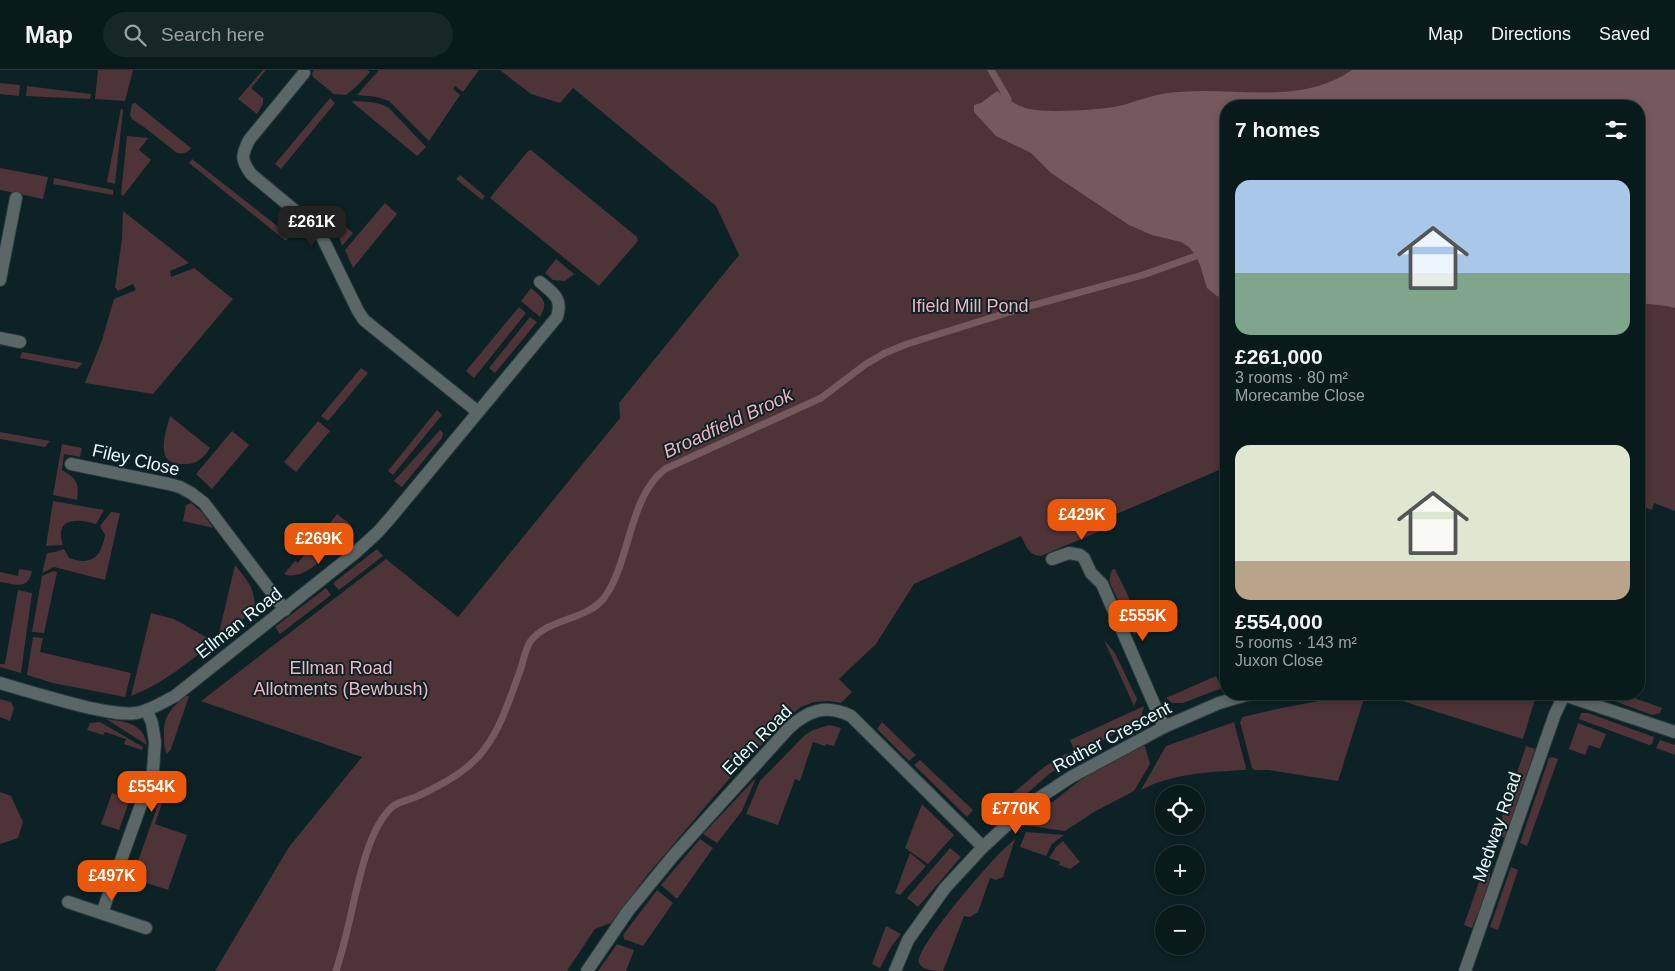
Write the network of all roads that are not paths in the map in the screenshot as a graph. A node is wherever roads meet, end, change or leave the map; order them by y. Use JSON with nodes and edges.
{"nodes":[{"id":1,"x":304,"y":73,"type":"dead end"},
{"id":2,"x":16,"y":198,"type":"dead end"},
{"id":3,"x":0,"y":280,"type":"edge"},
{"id":4,"x":540,"y":282,"type":"dead end"},
{"id":5,"x":0,"y":338,"type":"edge"},
{"id":6,"x":20,"y":342,"type":"dead end"},
{"id":7,"x":478,"y":412,"type":"junction"},
{"id":8,"x":71,"y":464,"type":"dead end"},
{"id":9,"x":1052,"y":559,"type":"dead end"},
{"id":10,"x":285,"y":610,"type":"junction"},
{"id":11,"x":0,"y":683,"type":"edge"},
{"id":12,"x":1230,"y":700,"type":"edge"},
{"id":13,"x":1561,"y":700,"type":"edge"},
{"id":14,"x":1581,"y":700,"type":"edge"},
{"id":15,"x":147,"y":711,"type":"junction"},
{"id":16,"x":1164,"y":727,"type":"junction"},
{"id":17,"x":1675,"y":732,"type":"edge"},
{"id":18,"x":983,"y":847,"type":"junction"},
{"id":19,"x":68,"y":902,"type":"dead end"},
{"id":20,"x":102,"y":913,"type":"junction"},
{"id":21,"x":146,"y":928,"type":"dead end"},
{"id":22,"x":896,"y":970,"type":"edge"},
{"id":23,"x":587,"y":971,"type":"edge"},
{"id":24,"x":1465,"y":971,"type":"edge"}],
"edges":[{"from":1,"to":7,"type":"street"},
{"from":2,"to":3,"type":"street"},
{"from":4,"to":7,"type":"street","name":"Ellman Road"},
{"from":5,"to":6,"type":"street"},
{"from":7,"to":10,"type":"street","name":"Ellman Road"},
{"from":8,"to":10,"type":"street","name":"Filey Close"},
{"from":9,"to":16,"type":"street"},
{"from":10,"to":15,"type":"street","name":"Ellman Road"},
{"from":11,"to":15,"type":"street","name":"Ellman Road"},
{"from":12,"to":16,"type":"street","name":"Rother Crescent"},
{"from":13,"to":24,"type":"street","name":"Medway Road"},
{"from":14,"to":17,"type":"street"},
{"from":15,"to":20,"type":"street"},
{"from":16,"to":18,"type":"street","name":"Rother Crescent"},
{"from":18,"to":22,"type":"street","name":"Rother Crescent"},
{"from":18,"to":23,"type":"street","name":"Eden Road"},
{"from":19,"to":20,"type":"street"},
{"from":20,"to":21,"type":"street"}]}
